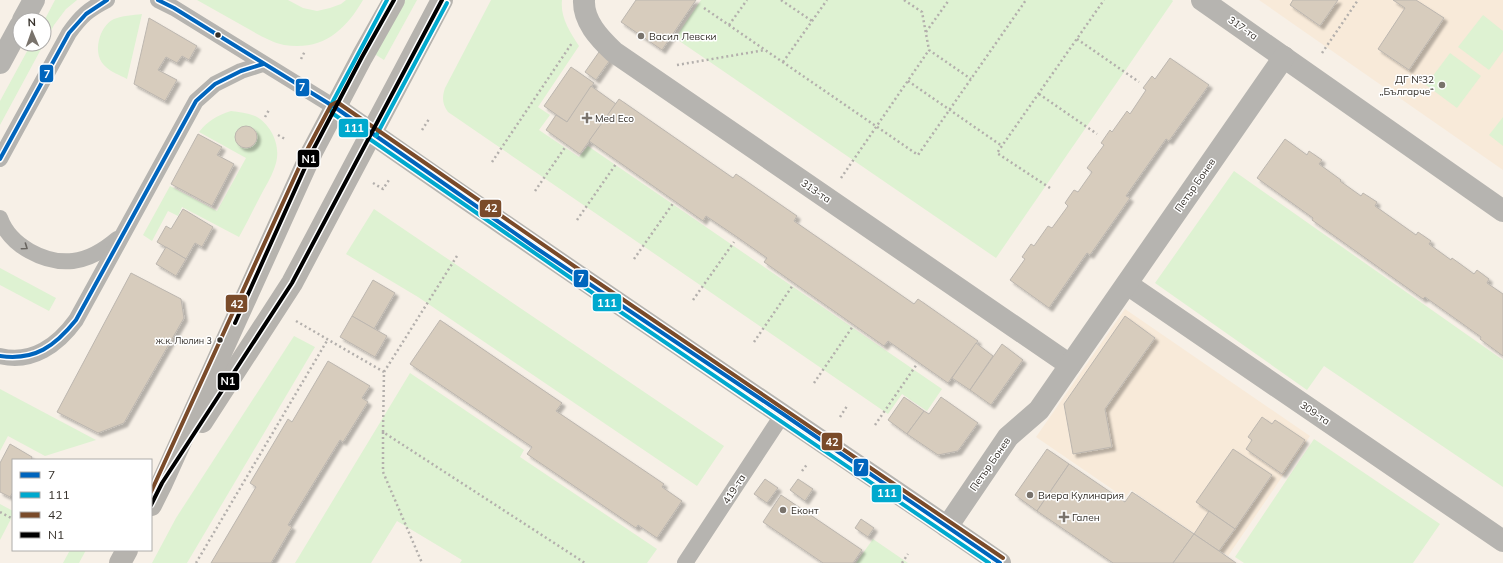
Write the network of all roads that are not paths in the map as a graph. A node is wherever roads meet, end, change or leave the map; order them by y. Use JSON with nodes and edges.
{"nodes":[{"id":1,"x":34,"y":0,"type":"edge"},
{"id":2,"x":107,"y":0,"type":"edge"},
{"id":3,"x":158,"y":0,"type":"edge"},
{"id":4,"x":394,"y":0,"type":"edge"},
{"id":5,"x":442,"y":0,"type":"edge"},
{"id":6,"x":1202,"y":0,"type":"edge"},
{"id":7,"x":586,"y":10,"type":"edge"},
{"id":8,"x":27,"y":12,"type":"edge"},
{"id":9,"x":12,"y":41,"type":"edge"},
{"id":10,"x":1284,"y":57,"type":"junction"},
{"id":11,"x":0,"y":63,"type":"edge"},
{"id":12,"x":263,"y":64,"type":"junction"},
{"id":13,"x":336,"y":108,"type":"junction"},
{"id":14,"x":371,"y":133,"type":"junction"},
{"id":15,"x":1,"y":158,"type":"edge"},
{"id":16,"x":1503,"y":211,"type":"edge"},
{"id":17,"x":0,"y":218,"type":"edge"},
{"id":18,"x":129,"y":224,"type":"junction"},
{"id":19,"x":1127,"y":284,"type":"junction"},
{"id":20,"x":0,"y":356,"type":"edge"},
{"id":21,"x":1070,"y":365,"type":"junction"},
{"id":22,"x":783,"y":414,"type":"junction"},
{"id":23,"x":162,"y":483,"type":"junction"},
{"id":24,"x":152,"y":503,"type":"edge"},
{"id":25,"x":947,"y":527,"type":"junction"},
{"id":26,"x":1503,"y":541,"type":"edge"},
{"id":27,"x":126,"y":551,"type":"edge"},
{"id":28,"x":120,"y":563,"type":"edge"},
{"id":29,"x":685,"y":563,"type":"edge"},
{"id":30,"x":1000,"y":563,"type":"edge"}],
"edges":[{"from":1,"to":8,"type":"street"},
{"from":2,"to":15,"type":"lane"},
{"from":3,"to":12,"type":"lane"},
{"from":4,"to":13,"type":"main road"},
{"from":5,"to":14,"type":"main road"},
{"from":6,"to":10,"type":"street","name":"317-та"},
{"from":7,"to":21,"type":"street","name":"313-та"},
{"from":9,"to":11,"type":"street"},
{"from":10,"to":16,"type":"street"},
{"from":10,"to":19,"type":"street","name":"Петър Бонев"},
{"from":12,"to":13,"type":"lane"},
{"from":12,"to":18,"type":"lane"},
{"from":13,"to":14,"type":"street"},
{"from":13,"to":23,"type":"main road"},
{"from":14,"to":22,"type":"street"},
{"from":14,"to":23,"type":"main road"},
{"from":17,"to":18,"type":"lane","one_way":true},
{"from":18,"to":20,"type":"lane"},
{"from":19,"to":21,"type":"street","name":"Петър Бонев"},
{"from":19,"to":26,"type":"street","name":"309-та"},
{"from":21,"to":25,"type":"street","name":"Петър Бонев"},
{"from":22,"to":25,"type":"street"},
{"from":22,"to":29,"type":"lane","name":"419-та"},
{"from":23,"to":24,"type":"main road"},
{"from":25,"to":30,"type":"street"},
{"from":27,"to":28,"type":"main road"}]}
